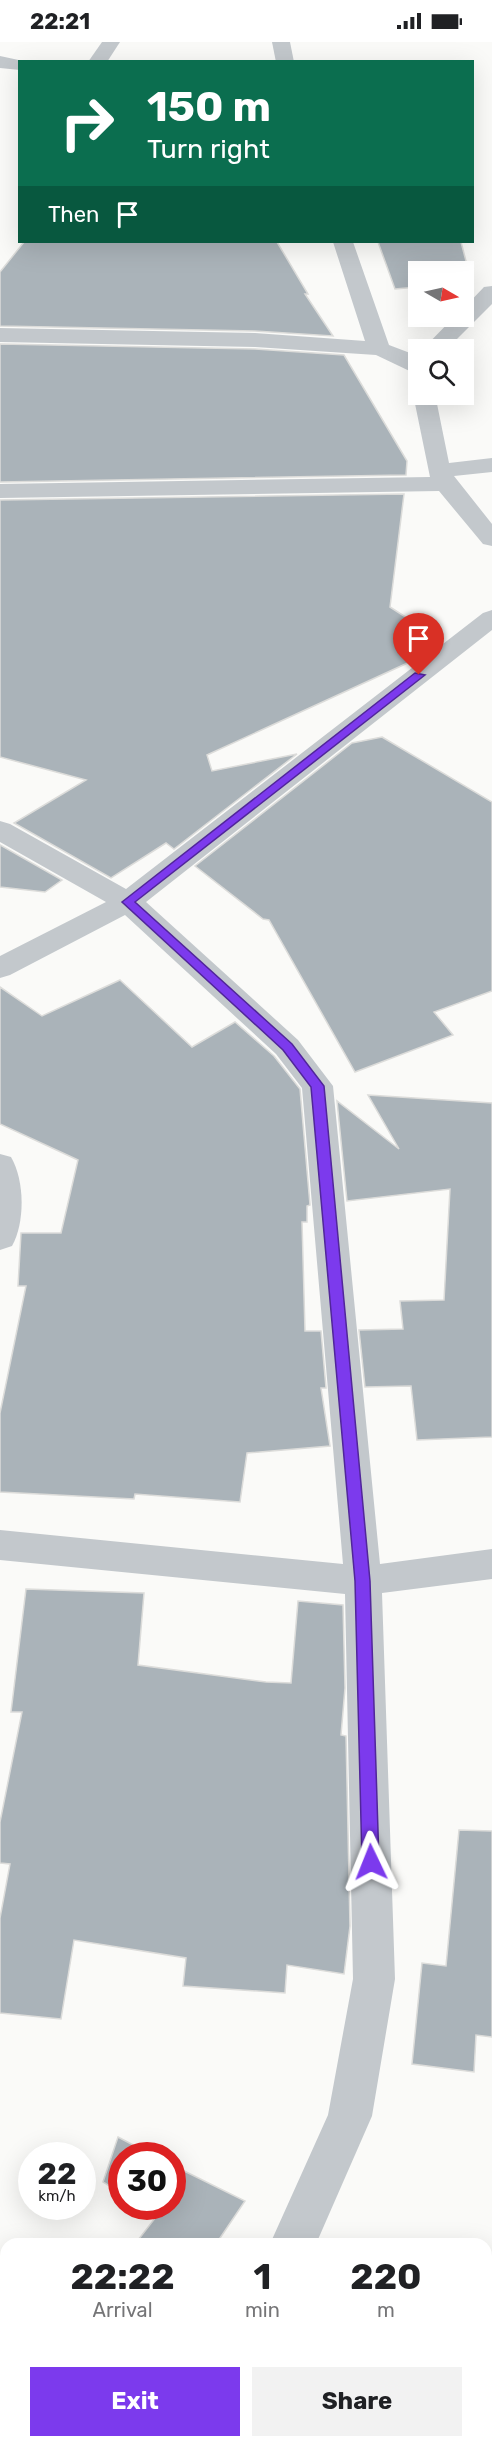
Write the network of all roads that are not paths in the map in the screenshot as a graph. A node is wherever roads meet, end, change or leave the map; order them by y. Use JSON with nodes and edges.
{"nodes":[{"id":1,"x":111,"y":42,"type":"edge"},
{"id":2,"x":281,"y":42,"type":"edge"},
{"id":3,"x":98,"y":60,"type":"edge"},
{"id":4,"x":285,"y":60,"type":"edge"},
{"id":5,"x":0,"y":62,"type":"edge"},
{"id":6,"x":18,"y":64,"type":"edge"},
{"id":7,"x":343,"y":243,"type":"edge"},
{"id":8,"x":492,"y":292,"type":"edge"},
{"id":9,"x":0,"y":335,"type":"edge"},
{"id":10,"x":444,"y":339,"type":"edge"},
{"id":11,"x":379,"y":349,"type":"junction"},
{"id":12,"x":408,"y":361,"type":"edge"},
{"id":13,"x":426,"y":405,"type":"edge"},
{"id":14,"x":492,"y":465,"type":"edge"},
{"id":15,"x":442,"y":477,"type":"junction"},
{"id":16,"x":0,"y":491,"type":"edge"},
{"id":17,"x":492,"y":539,"type":"edge"},
{"id":18,"x":492,"y":618,"type":"edge"},
{"id":19,"x":0,"y":830,"type":"edge"},
{"id":20,"x":128,"y":902,"type":"junction"},
{"id":21,"x":0,"y":968,"type":"edge"},
{"id":22,"x":0,"y":1165,"type":"edge"},
{"id":23,"x":0,"y":1238,"type":"edge"},
{"id":24,"x":0,"y":1545,"type":"edge"},
{"id":25,"x":492,"y":1564,"type":"edge"},
{"id":26,"x":363,"y":1581,"type":"junction"},
{"id":27,"x":296,"y":2238,"type":"edge"}],
"edges":[{"from":1,"to":3,"type":"street"},
{"from":2,"to":4,"type":"street"},
{"from":5,"to":6,"type":"street"},
{"from":7,"to":11,"type":"street"},
{"from":8,"to":10,"type":"street"},
{"from":9,"to":11,"type":"street"},
{"from":11,"to":12,"type":"street"},
{"from":13,"to":15,"type":"street"},
{"from":14,"to":15,"type":"street"},
{"from":15,"to":16,"type":"street"},
{"from":15,"to":17,"type":"street"},
{"from":18,"to":20,"type":"street"},
{"from":19,"to":20,"type":"street"},
{"from":20,"to":21,"type":"street"},
{"from":20,"to":26,"type":"street"},
{"from":22,"to":23,"type":"street"},
{"from":24,"to":26,"type":"street"},
{"from":25,"to":26,"type":"street"},
{"from":26,"to":27,"type":"street"}]}
